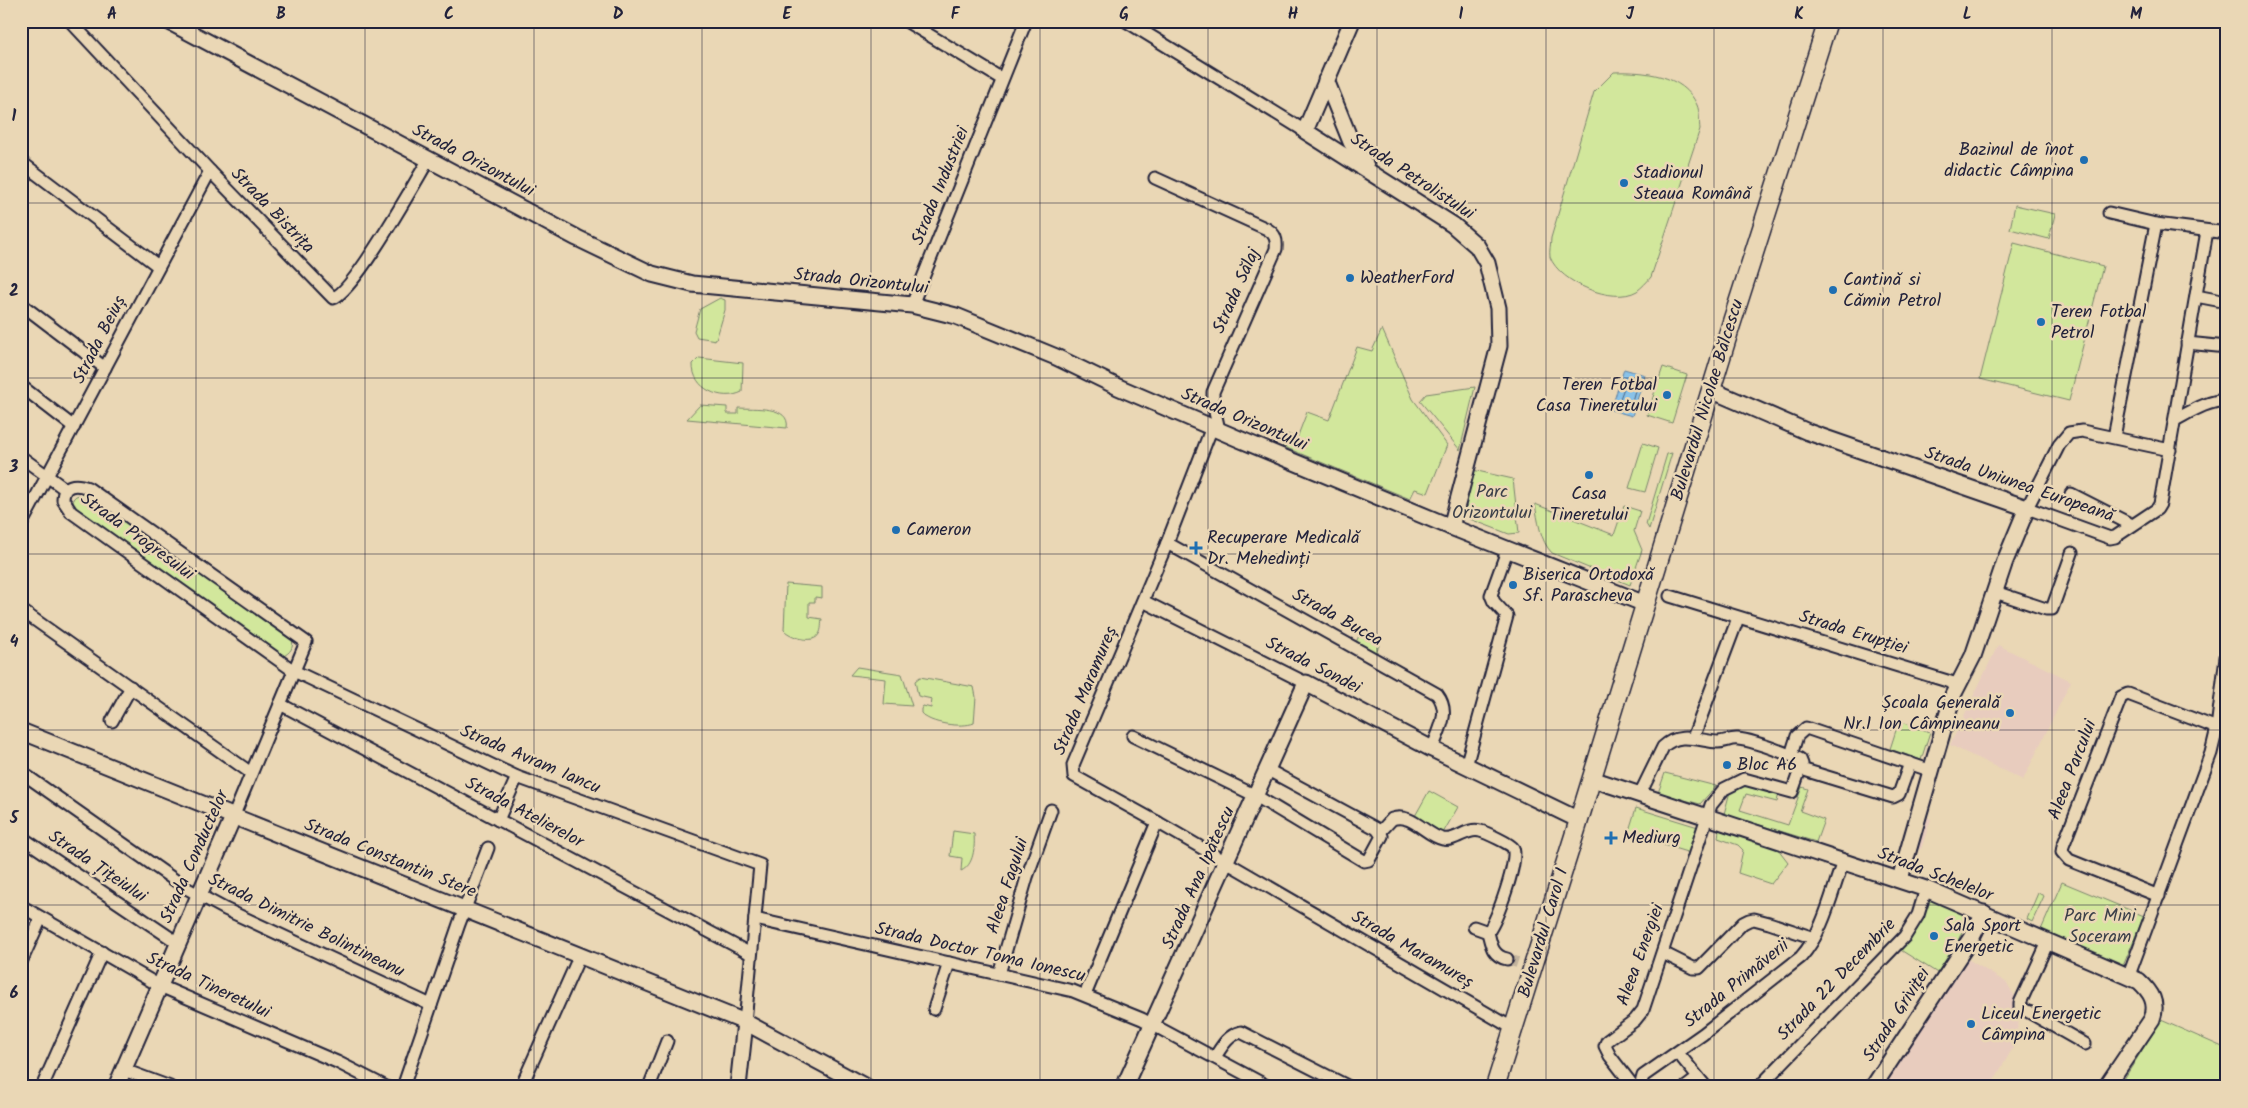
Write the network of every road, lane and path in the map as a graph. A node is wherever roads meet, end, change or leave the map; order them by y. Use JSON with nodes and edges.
{"nodes":[{"id":1,"x":24,"y":21,"type":"edge"},
{"id":2,"x":70,"y":21,"type":"edge"},
{"id":3,"x":168,"y":21,"type":"edge"},
{"id":4,"x":906,"y":21,"type":"edge"},
{"id":5,"x":1026,"y":21,"type":"edge"},
{"id":6,"x":1126,"y":21,"type":"edge"},
{"id":7,"x":1352,"y":21,"type":"edge"},
{"id":8,"x":1808,"y":21,"type":"edge"},
{"id":9,"x":21,"y":24,"type":"edge"},
{"id":10,"x":1827,"y":24,"type":"edge"},
{"id":11,"x":1002,"y":79,"type":"junction"},
{"id":12,"x":1326,"y":80,"type":"junction"},
{"id":13,"x":1306,"y":131,"type":"junction"},
{"id":14,"x":429,"y":159,"type":"junction"},
{"id":15,"x":21,"y":162,"type":"edge"},
{"id":16,"x":210,"y":171,"type":"junction"},
{"id":17,"x":1370,"y":171,"type":"junction"},
{"id":18,"x":1155,"y":178,"type":"dead end"},
{"id":19,"x":2109,"y":213,"type":"dead end"},
{"id":20,"x":2156,"y":224,"type":"junction"},
{"id":21,"x":2207,"y":231,"type":"junction"},
{"id":22,"x":2227,"y":233,"type":"edge"},
{"id":23,"x":158,"y":266,"type":"junction"},
{"id":24,"x":2196,"y":296,"type":"junction"},
{"id":25,"x":2227,"y":302,"type":"edge"},
{"id":26,"x":21,"y":304,"type":"edge"},
{"id":27,"x":912,"y":305,"type":"junction"},
{"id":28,"x":2188,"y":343,"type":"junction"},
{"id":29,"x":2227,"y":346,"type":"edge"},
{"id":30,"x":105,"y":368,"type":"junction"},
{"id":31,"x":21,"y":386,"type":"edge"},
{"id":32,"x":1711,"y":390,"type":"junction"},
{"id":33,"x":2227,"y":400,"type":"edge"},
{"id":34,"x":2175,"y":420,"type":"junction"},
{"id":35,"x":74,"y":427,"type":"junction"},
{"id":36,"x":1215,"y":428,"type":"junction"},
{"id":37,"x":2114,"y":437,"type":"junction"},
{"id":38,"x":2170,"y":450,"type":"junction"},
{"id":39,"x":21,"y":457,"type":"edge"},
{"id":40,"x":46,"y":476,"type":"junction"},
{"id":41,"x":65,"y":489,"type":"junction"},
{"id":42,"x":2071,"y":494,"type":"dead end"},
{"id":43,"x":2027,"y":508,"type":"junction"},
{"id":44,"x":21,"y":525,"type":"edge"},
{"id":45,"x":2132,"y":525,"type":"junction"},
{"id":46,"x":1451,"y":527,"type":"junction"},
{"id":47,"x":1167,"y":543,"type":"junction"},
{"id":48,"x":1508,"y":548,"type":"junction"},
{"id":49,"x":2072,"y":553,"type":"dead end"},
{"id":50,"x":1995,"y":592,"type":"junction"},
{"id":51,"x":1670,"y":596,"type":"dead end"},
{"id":52,"x":1143,"y":600,"type":"junction"},
{"id":53,"x":1645,"y":604,"type":"junction"},
{"id":54,"x":21,"y":610,"type":"edge"},
{"id":55,"x":1738,"y":618,"type":"junction"},
{"id":56,"x":306,"y":642,"type":"joint"},
{"id":57,"x":2227,"y":648,"type":"edge"},
{"id":58,"x":294,"y":671,"type":"junction"},
{"id":59,"x":1306,"y":683,"type":"junction"},
{"id":60,"x":1957,"y":684,"type":"junction"},
{"id":61,"x":131,"y":687,"type":"junction"},
{"id":62,"x":280,"y":704,"type":"junction"},
{"id":63,"x":112,"y":721,"type":"dead end"},
{"id":64,"x":2217,"y":728,"type":"junction"},
{"id":65,"x":21,"y":731,"type":"edge"},
{"id":66,"x":1133,"y":736,"type":"dead end"},
{"id":67,"x":1693,"y":738,"type":"junction"},
{"id":68,"x":1432,"y":749,"type":"junction"},
{"id":69,"x":1791,"y":755,"type":"junction"},
{"id":70,"x":1910,"y":763,"type":"junction"},
{"id":71,"x":1466,"y":766,"type":"junction"},
{"id":72,"x":1801,"y":768,"type":"junction"},
{"id":73,"x":1268,"y":770,"type":"junction"},
{"id":74,"x":1929,"y":770,"type":"junction"},
{"id":75,"x":21,"y":772,"type":"edge"},
{"id":76,"x":252,"y":772,"type":"junction"},
{"id":77,"x":517,"y":777,"type":"junction"},
{"id":78,"x":1592,"y":779,"type":"junction"},
{"id":79,"x":1640,"y":794,"type":"junction"},
{"id":80,"x":1256,"y":796,"type":"junction"},
{"id":81,"x":1051,"y":810,"type":"dead end"},
{"id":82,"x":234,"y":815,"type":"junction"},
{"id":83,"x":1706,"y":815,"type":"junction"},
{"id":84,"x":498,"y":820,"type":"junction"},
{"id":85,"x":1579,"y":820,"type":"junction"},
{"id":86,"x":1157,"y":822,"type":"junction"},
{"id":87,"x":1380,"y":832,"type":"junction"},
{"id":88,"x":21,"y":837,"type":"edge"},
{"id":89,"x":488,"y":848,"type":"dead end"},
{"id":90,"x":1226,"y":862,"type":"junction"},
{"id":91,"x":1843,"y":862,"type":"junction"},
{"id":92,"x":1900,"y":880,"type":"junction"},
{"id":93,"x":1926,"y":889,"type":"junction"},
{"id":94,"x":199,"y":895,"type":"junction"},
{"id":95,"x":2159,"y":896,"type":"junction"},
{"id":96,"x":21,"y":906,"type":"edge"},
{"id":97,"x":464,"y":910,"type":"junction"},
{"id":98,"x":1984,"y":913,"type":"junction"},
{"id":99,"x":41,"y":918,"type":"junction"},
{"id":100,"x":755,"y":919,"type":"junction"},
{"id":101,"x":1474,"y":927,"type":"dead end"},
{"id":102,"x":1488,"y":932,"type":"junction"},
{"id":103,"x":1814,"y":938,"type":"junction"},
{"id":104,"x":2048,"y":942,"type":"junction"},
{"id":105,"x":178,"y":943,"type":"junction"},
{"id":106,"x":102,"y":952,"type":"junction"},
{"id":107,"x":1663,"y":953,"type":"junction"},
{"id":108,"x":751,"y":954,"type":"junction"},
{"id":109,"x":580,"y":955,"type":"junction"},
{"id":110,"x":1507,"y":960,"type":"tunnel mouth"},
{"id":111,"x":21,"y":962,"type":"edge"},
{"id":112,"x":949,"y":963,"type":"junction"},
{"id":113,"x":999,"y":974,"type":"junction"},
{"id":114,"x":2129,"y":976,"type":"junction"},
{"id":115,"x":160,"y":986,"type":"junction"},
{"id":116,"x":1085,"y":995,"type":"junction"},
{"id":117,"x":431,"y":1005,"type":"junction"},
{"id":118,"x":934,"y":1009,"type":"dead end"},
{"id":119,"x":745,"y":1022,"type":"junction"},
{"id":120,"x":1153,"y":1024,"type":"junction"},
{"id":121,"x":1514,"y":1030,"type":"junction"},
{"id":122,"x":667,"y":1041,"type":"dead end"},
{"id":123,"x":2085,"y":1044,"type":"dead end"},
{"id":124,"x":1678,"y":1053,"type":"junction"},
{"id":125,"x":1215,"y":1057,"type":"junction"},
{"id":126,"x":124,"y":1070,"type":"junction"},
{"id":127,"x":1698,"y":1078,"type":"junction"},
{"id":128,"x":42,"y":1087,"type":"edge"},
{"id":129,"x":116,"y":1087,"type":"edge"},
{"id":130,"x":170,"y":1087,"type":"edge"},
{"id":131,"x":386,"y":1087,"type":"edge"},
{"id":132,"x":403,"y":1087,"type":"edge"},
{"id":133,"x":521,"y":1087,"type":"edge"},
{"id":134,"x":649,"y":1087,"type":"edge"},
{"id":135,"x":738,"y":1087,"type":"edge"},
{"id":136,"x":866,"y":1087,"type":"edge"},
{"id":137,"x":1124,"y":1087,"type":"edge"},
{"id":138,"x":1269,"y":1087,"type":"edge"},
{"id":139,"x":1349,"y":1087,"type":"edge"},
{"id":140,"x":1495,"y":1087,"type":"edge"},
{"id":141,"x":1634,"y":1087,"type":"edge"},
{"id":142,"x":1640,"y":1087,"type":"edge"},
{"id":143,"x":1686,"y":1087,"type":"edge"},
{"id":144,"x":1706,"y":1087,"type":"edge"},
{"id":145,"x":1759,"y":1087,"type":"edge"},
{"id":146,"x":1873,"y":1087,"type":"edge"},
{"id":147,"x":2106,"y":1087,"type":"edge"}],
"edges":[{"from":1,"to":9,"type":"street"},
{"from":2,"to":16,"type":"street","name":"Strada Bistrița"},
{"from":3,"to":14,"type":"street","name":"Strada Orizontului"},
{"from":4,"to":11,"type":"street"},
{"from":5,"to":11,"type":"street","name":"Strada Industriei"},
{"from":6,"to":13,"type":"street","name":"Strada Petrolistului"},
{"from":7,"to":12,"type":"street"},
{"from":8,"to":10,"type":"street"},
{"from":10,"to":32,"type":"main road","name":"Bulevardul Nicolae Bălcescu"},
{"from":11,"to":27,"type":"street","name":"Strada Industriei"},
{"from":12,"to":13,"type":"street"},
{"from":12,"to":17,"type":"street"},
{"from":13,"to":17,"type":"street","name":"Strada Petrolistului"},
{"from":14,"to":16,"type":"street","name":"Strada Bistrița"},
{"from":14,"to":27,"type":"street","name":"Strada Orizontului"},
{"from":15,"to":23,"type":"street"},
{"from":16,"to":23,"type":"street","name":"Strada Beiuș"},
{"from":17,"to":46,"type":"street","name":"Strada Petrolistului"},
{"from":18,"to":36,"type":"street","name":"Strada Sălaj"},
{"from":19,"to":20,"type":"street"},
{"from":20,"to":21,"type":"street"},
{"from":20,"to":37,"type":"street"},
{"from":21,"to":22,"type":"street"},
{"from":21,"to":24,"type":"street","name":"Strada Uniunea Europeană"},
{"from":23,"to":30,"type":"street","name":"Strada Beiuș"},
{"from":24,"to":25,"type":"street"},
{"from":24,"to":28,"type":"street","name":"Strada Uniunea Europeană"},
{"from":26,"to":30,"type":"street"},
{"from":27,"to":36,"type":"street","name":"Strada Orizontului"},
{"from":28,"to":29,"type":"street"},
{"from":28,"to":34,"type":"street","name":"Strada Uniunea Europeană"},
{"from":30,"to":35,"type":"street","name":"Strada Beiuș"},
{"from":31,"to":35,"type":"street"},
{"from":32,"to":43,"type":"street","name":"Strada Uniunea Europeană"},
{"from":32,"to":53,"type":"main road","name":"Bulevardul Nicolae Bălcescu"},
{"from":33,"to":34,"type":"street"},
{"from":34,"to":38,"type":"street","name":"Strada Uniunea Europeană"},
{"from":35,"to":40,"type":"street","name":"Strada Beiuș"},
{"from":36,"to":46,"type":"street","name":"Strada Orizontului"},
{"from":36,"to":47,"type":"street","name":"Strada Maramureș"},
{"from":37,"to":38,"type":"street"},
{"from":37,"to":43,"type":"street"},
{"from":38,"to":45,"type":"street","name":"Strada Uniunea Europeană"},
{"from":39,"to":40,"type":"street"},
{"from":40,"to":41,"type":"street"},
{"from":40,"to":44,"type":"street","name":"Strada Beiuș"},
{"from":41,"to":56,"type":"street","name":"Strada Progresului"},
{"from":41,"to":58,"type":"street","name":"Strada Progresului"},
{"from":42,"to":45,"type":"street"},
{"from":43,"to":45,"type":"street","name":"Strada Uniunea Europeană"},
{"from":43,"to":50,"type":"street"},
{"from":46,"to":48,"type":"street","name":"Strada Orizontului"},
{"from":47,"to":52,"type":"street","name":"Strada Maramureș"},
{"from":47,"to":68,"type":"street","name":"Strada Bucea"},
{"from":48,"to":53,"type":"street","name":"Strada Orizontului"},
{"from":48,"to":71,"type":"street"},
{"from":49,"to":50,"type":"street"},
{"from":50,"to":60,"type":"street"},
{"from":51,"to":55,"type":"street","name":"Strada Erupției"},
{"from":52,"to":59,"type":"street","name":"Strada Sondei"},
{"from":52,"to":86,"type":"street","name":"Strada Maramureș"},
{"from":53,"to":78,"type":"main road","name":"Bulevardul Nicolae Bălcescu"},
{"from":54,"to":61,"type":"street"},
{"from":55,"to":60,"type":"street","name":"Strada Erupției"},
{"from":55,"to":67,"type":"street"},
{"from":56,"to":58,"type":"street","name":"Strada Conductelor"},
{"from":57,"to":64,"type":"street"},
{"from":58,"to":62,"type":"street","name":"Strada Conductelor"},
{"from":58,"to":77,"type":"street","name":"Strada Avram Iancu"},
{"from":59,"to":68,"type":"street","name":"Strada Sondei"},
{"from":59,"to":73,"type":"street","name":"Strada Ana Ipătescu"},
{"from":60,"to":74,"type":"street"},
{"from":61,"to":63,"type":"street"},
{"from":61,"to":76,"type":"street"},
{"from":62,"to":76,"type":"street","name":"Strada Conductelor"},
{"from":62,"to":84,"type":"street","name":"Strada Atelierelor"},
{"from":64,"to":95,"type":"street"},
{"from":64,"to":95,"type":"street","name":"Aleea Parcului"},
{"from":65,"to":82,"type":"street","name":"Strada Constantin Stere"},
{"from":66,"to":80,"type":"street"},
{"from":67,"to":69,"type":"street"},
{"from":67,"to":79,"type":"street"},
{"from":68,"to":71,"type":"street","name":"Strada Sondei"},
{"from":69,"to":70,"type":"street"},
{"from":69,"to":72,"type":"street"},
{"from":70,"to":72,"type":"street"},
{"from":70,"to":74,"type":"street"},
{"from":71,"to":85,"type":"street","name":"Strada Sondei"},
{"from":72,"to":83,"type":"street","name":"Aleea Energiei"},
{"from":73,"to":80,"type":"street","name":"Strada Ana Ipătescu"},
{"from":73,"to":87,"type":"street"},
{"from":74,"to":92,"type":"street"},
{"from":75,"to":94,"type":"street","name":"Strada Dimitrie Bolintineanu"},
{"from":76,"to":82,"type":"street","name":"Strada Conductelor"},
{"from":77,"to":84,"type":"street"},
{"from":77,"to":100,"type":"street","name":"Strada Avram Iancu"},
{"from":78,"to":79,"type":"street","name":"Strada Schelelor"},
{"from":78,"to":85,"type":"main road","name":"Bulevardul Carol I"},
{"from":79,"to":83,"type":"street","name":"Strada Schelelor"},
{"from":80,"to":87,"type":"street"},
{"from":80,"to":90,"type":"street","name":"Strada Ana Ipătescu"},
{"from":81,"to":113,"type":"street","name":"Aleea Fagului"},
{"from":82,"to":94,"type":"street","name":"Strada Conductelor"},
{"from":82,"to":97,"type":"street","name":"Strada Constantin Stere"},
{"from":83,"to":91,"type":"street","name":"Strada Schelelor"},
{"from":83,"to":107,"type":"street","name":"Aleea Energiei"},
{"from":84,"to":108,"type":"street","name":"Strada Atelierelor"},
{"from":85,"to":121,"type":"main road","name":"Bulevardul Carol I"},
{"from":86,"to":90,"type":"street","name":"Strada Maramureș"},
{"from":86,"to":116,"type":"street"},
{"from":87,"to":102,"type":"street"},
{"from":88,"to":105,"type":"street","name":"Strada Țițeiului"},
{"from":89,"to":97,"type":"street"},
{"from":90,"to":120,"type":"street","name":"Strada Ana Ipătescu"},
{"from":90,"to":121,"type":"street","name":"Strada Maramureș"},
{"from":91,"to":92,"type":"street","name":"Strada Schelelor"},
{"from":91,"to":103,"type":"street","name":"Strada Primăverii"},
{"from":92,"to":93,"type":"street","name":"Strada Schelelor"},
{"from":93,"to":98,"type":"street","name":"Strada Schelelor"},
{"from":93,"to":145,"type":"street","name":"Strada 22 Decembrie"},
{"from":94,"to":105,"type":"street","name":"Strada Conductelor"},
{"from":94,"to":117,"type":"street","name":"Strada Dimitrie Bolintineanu"},
{"from":95,"to":114,"type":"street"},
{"from":96,"to":99,"type":"street","name":"Strada Tineretului"},
{"from":97,"to":109,"type":"street","name":"Strada Constantin Stere"},
{"from":97,"to":117,"type":"street"},
{"from":98,"to":104,"type":"street","name":"Strada Schelelor"},
{"from":98,"to":146,"type":"street","name":"Strada Griviței"},
{"from":99,"to":106,"type":"street","name":"Strada Tineretului"},
{"from":99,"to":111,"type":"street"},
{"from":100,"to":108,"type":"street"},
{"from":100,"to":112,"type":"street","name":"Strada Doctor Toma Ionescu"},
{"from":101,"to":102,"type":"street"},
{"from":102,"to":110,"type":"street"},
{"from":103,"to":107,"type":"street"},
{"from":103,"to":124,"type":"street","name":"Strada Primăverii"},
{"from":104,"to":114,"type":"street","name":"Strada Schelelor"},
{"from":104,"to":123,"type":"street"},
{"from":105,"to":115,"type":"street","name":"Strada Conductelor"},
{"from":106,"to":115,"type":"street","name":"Strada Tineretului"},
{"from":106,"to":128,"type":"street"},
{"from":107,"to":141,"type":"street","name":"Aleea Energiei"},
{"from":108,"to":119,"type":"street"},
{"from":109,"to":119,"type":"street","name":"Strada Constantin Stere"},
{"from":109,"to":133,"type":"street"},
{"from":112,"to":113,"type":"street","name":"Strada Doctor Toma Ionescu"},
{"from":112,"to":118,"type":"street"},
{"from":113,"to":116,"type":"street","name":"Strada Doctor Toma Ionescu"},
{"from":114,"to":147,"type":"street","name":"Strada Schelelor"},
{"from":115,"to":126,"type":"street","name":"Strada Conductelor"},
{"from":115,"to":131,"type":"street","name":"Strada Tineretului"},
{"from":116,"to":120,"type":"street","name":"Strada Doctor Toma Ionescu"},
{"from":117,"to":132,"type":"street"},
{"from":119,"to":135,"type":"street"},
{"from":119,"to":136,"type":"street","name":"Strada Constantin Stere"},
{"from":120,"to":125,"type":"street","name":"Strada Doctor Toma Ionescu"},
{"from":120,"to":137,"type":"street","name":"Strada Ana Ipătescu"},
{"from":121,"to":140,"type":"main road","name":"Bulevardul Carol I"},
{"from":122,"to":134,"type":"street"},
{"from":124,"to":127,"type":"street"},
{"from":124,"to":142,"type":"street","name":"Strada Primăverii"},
{"from":125,"to":138,"type":"street","name":"Strada Doctor Toma Ionescu"},
{"from":125,"to":139,"type":"street"},
{"from":126,"to":129,"type":"street","name":"Strada Conductelor"},
{"from":126,"to":130,"type":"street"},
{"from":127,"to":143,"type":"street"},
{"from":127,"to":144,"type":"street"}]}
